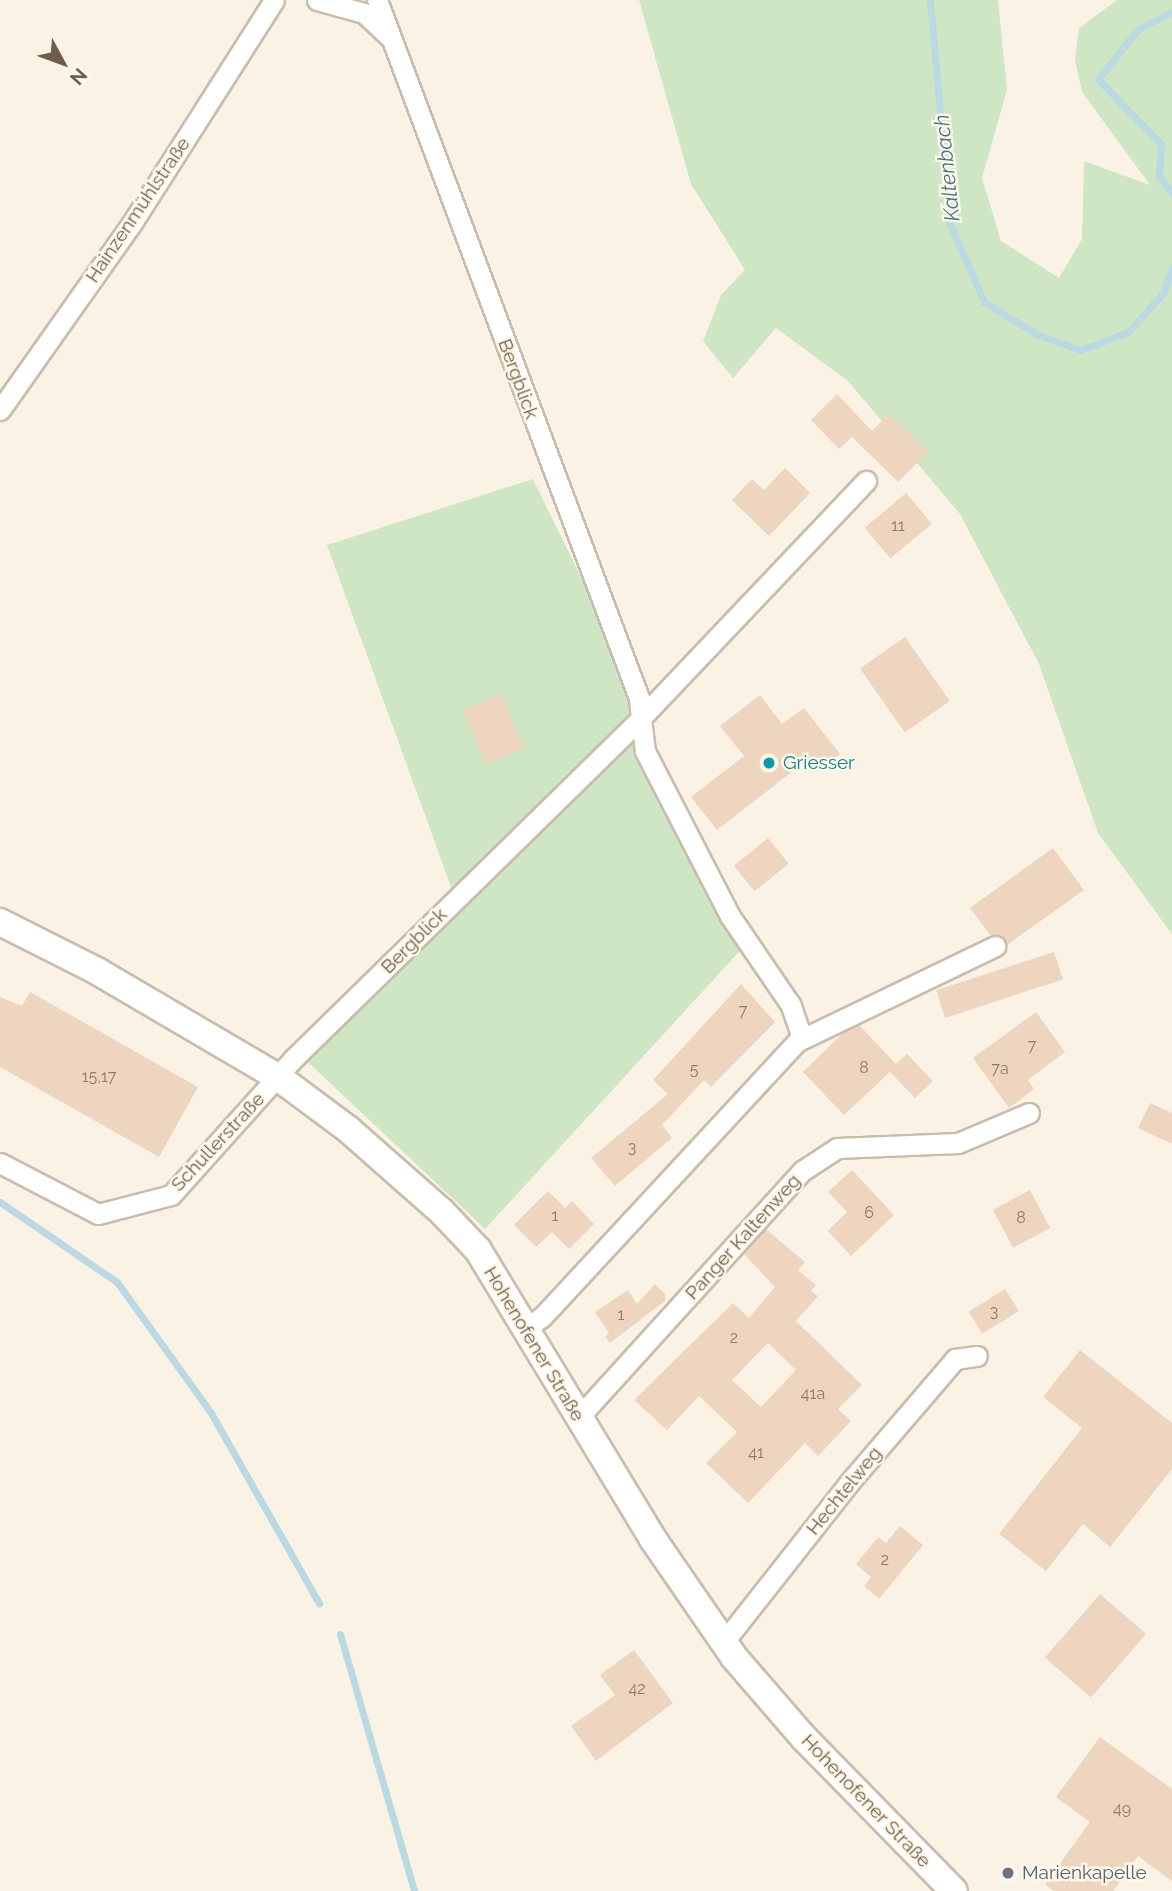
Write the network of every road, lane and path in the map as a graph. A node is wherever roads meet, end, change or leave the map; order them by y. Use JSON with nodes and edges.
{"nodes":[{"id":1,"x":317,"y":0,"type":"edge"},
{"id":2,"x":377,"y":0,"type":"edge"},
{"id":3,"x":276,"y":1,"type":"edge"},
{"id":4,"x":392,"y":40,"type":"junction"},
{"id":5,"x":2,"y":403,"type":"edge"},
{"id":6,"x":866,"y":481,"type":"dead end"},
{"id":7,"x":641,"y":718,"type":"junction"},
{"id":8,"x":0,"y":922,"type":"edge"},
{"id":9,"x":995,"y":946,"type":"dead end"},
{"id":10,"x":802,"y":1038,"type":"junction"},
{"id":11,"x":278,"y":1077,"type":"junction"},
{"id":12,"x":1029,"y":1113,"type":"dead end"},
{"id":13,"x":0,"y":1163,"type":"edge"},
{"id":14,"x":526,"y":1328,"type":"junction"},
{"id":15,"x":977,"y":1356,"type":"dead end"},
{"id":16,"x":578,"y":1418,"type":"junction"},
{"id":17,"x":723,"y":1643,"type":"junction"},
{"id":18,"x":954,"y":1891,"type":"edge"}],
"edges":[{"from":1,"to":4,"type":"street","name":"Bergblick"},
{"from":2,"to":4,"type":"street","name":"Bergblick"},
{"from":3,"to":5,"type":"street","name":"Hainzenmühlstraße"},
{"from":4,"to":7,"type":"street","name":"Bergblick"},
{"from":6,"to":7,"type":"street","name":"Bergblick"},
{"from":7,"to":10,"type":"street","name":"Bergblick"},
{"from":7,"to":11,"type":"street","name":"Bergblick"},
{"from":8,"to":11,"type":"main road","name":"Hohenofener Straße"},
{"from":9,"to":10,"type":"street"},
{"from":10,"to":14,"type":"street"},
{"from":11,"to":13,"type":"street","name":"Schullerstraße"},
{"from":11,"to":14,"type":"main road","name":"Hohenofener Straße"},
{"from":12,"to":16,"type":"street","name":"Panger Kaltenweg"},
{"from":14,"to":16,"type":"main road","name":"Hohenofener Straße"},
{"from":15,"to":17,"type":"street","name":"Hechtelweg"},
{"from":16,"to":17,"type":"main road","name":"Hohenofener Straße"},
{"from":17,"to":18,"type":"main road","name":"Hohenofener Straße"}]}
